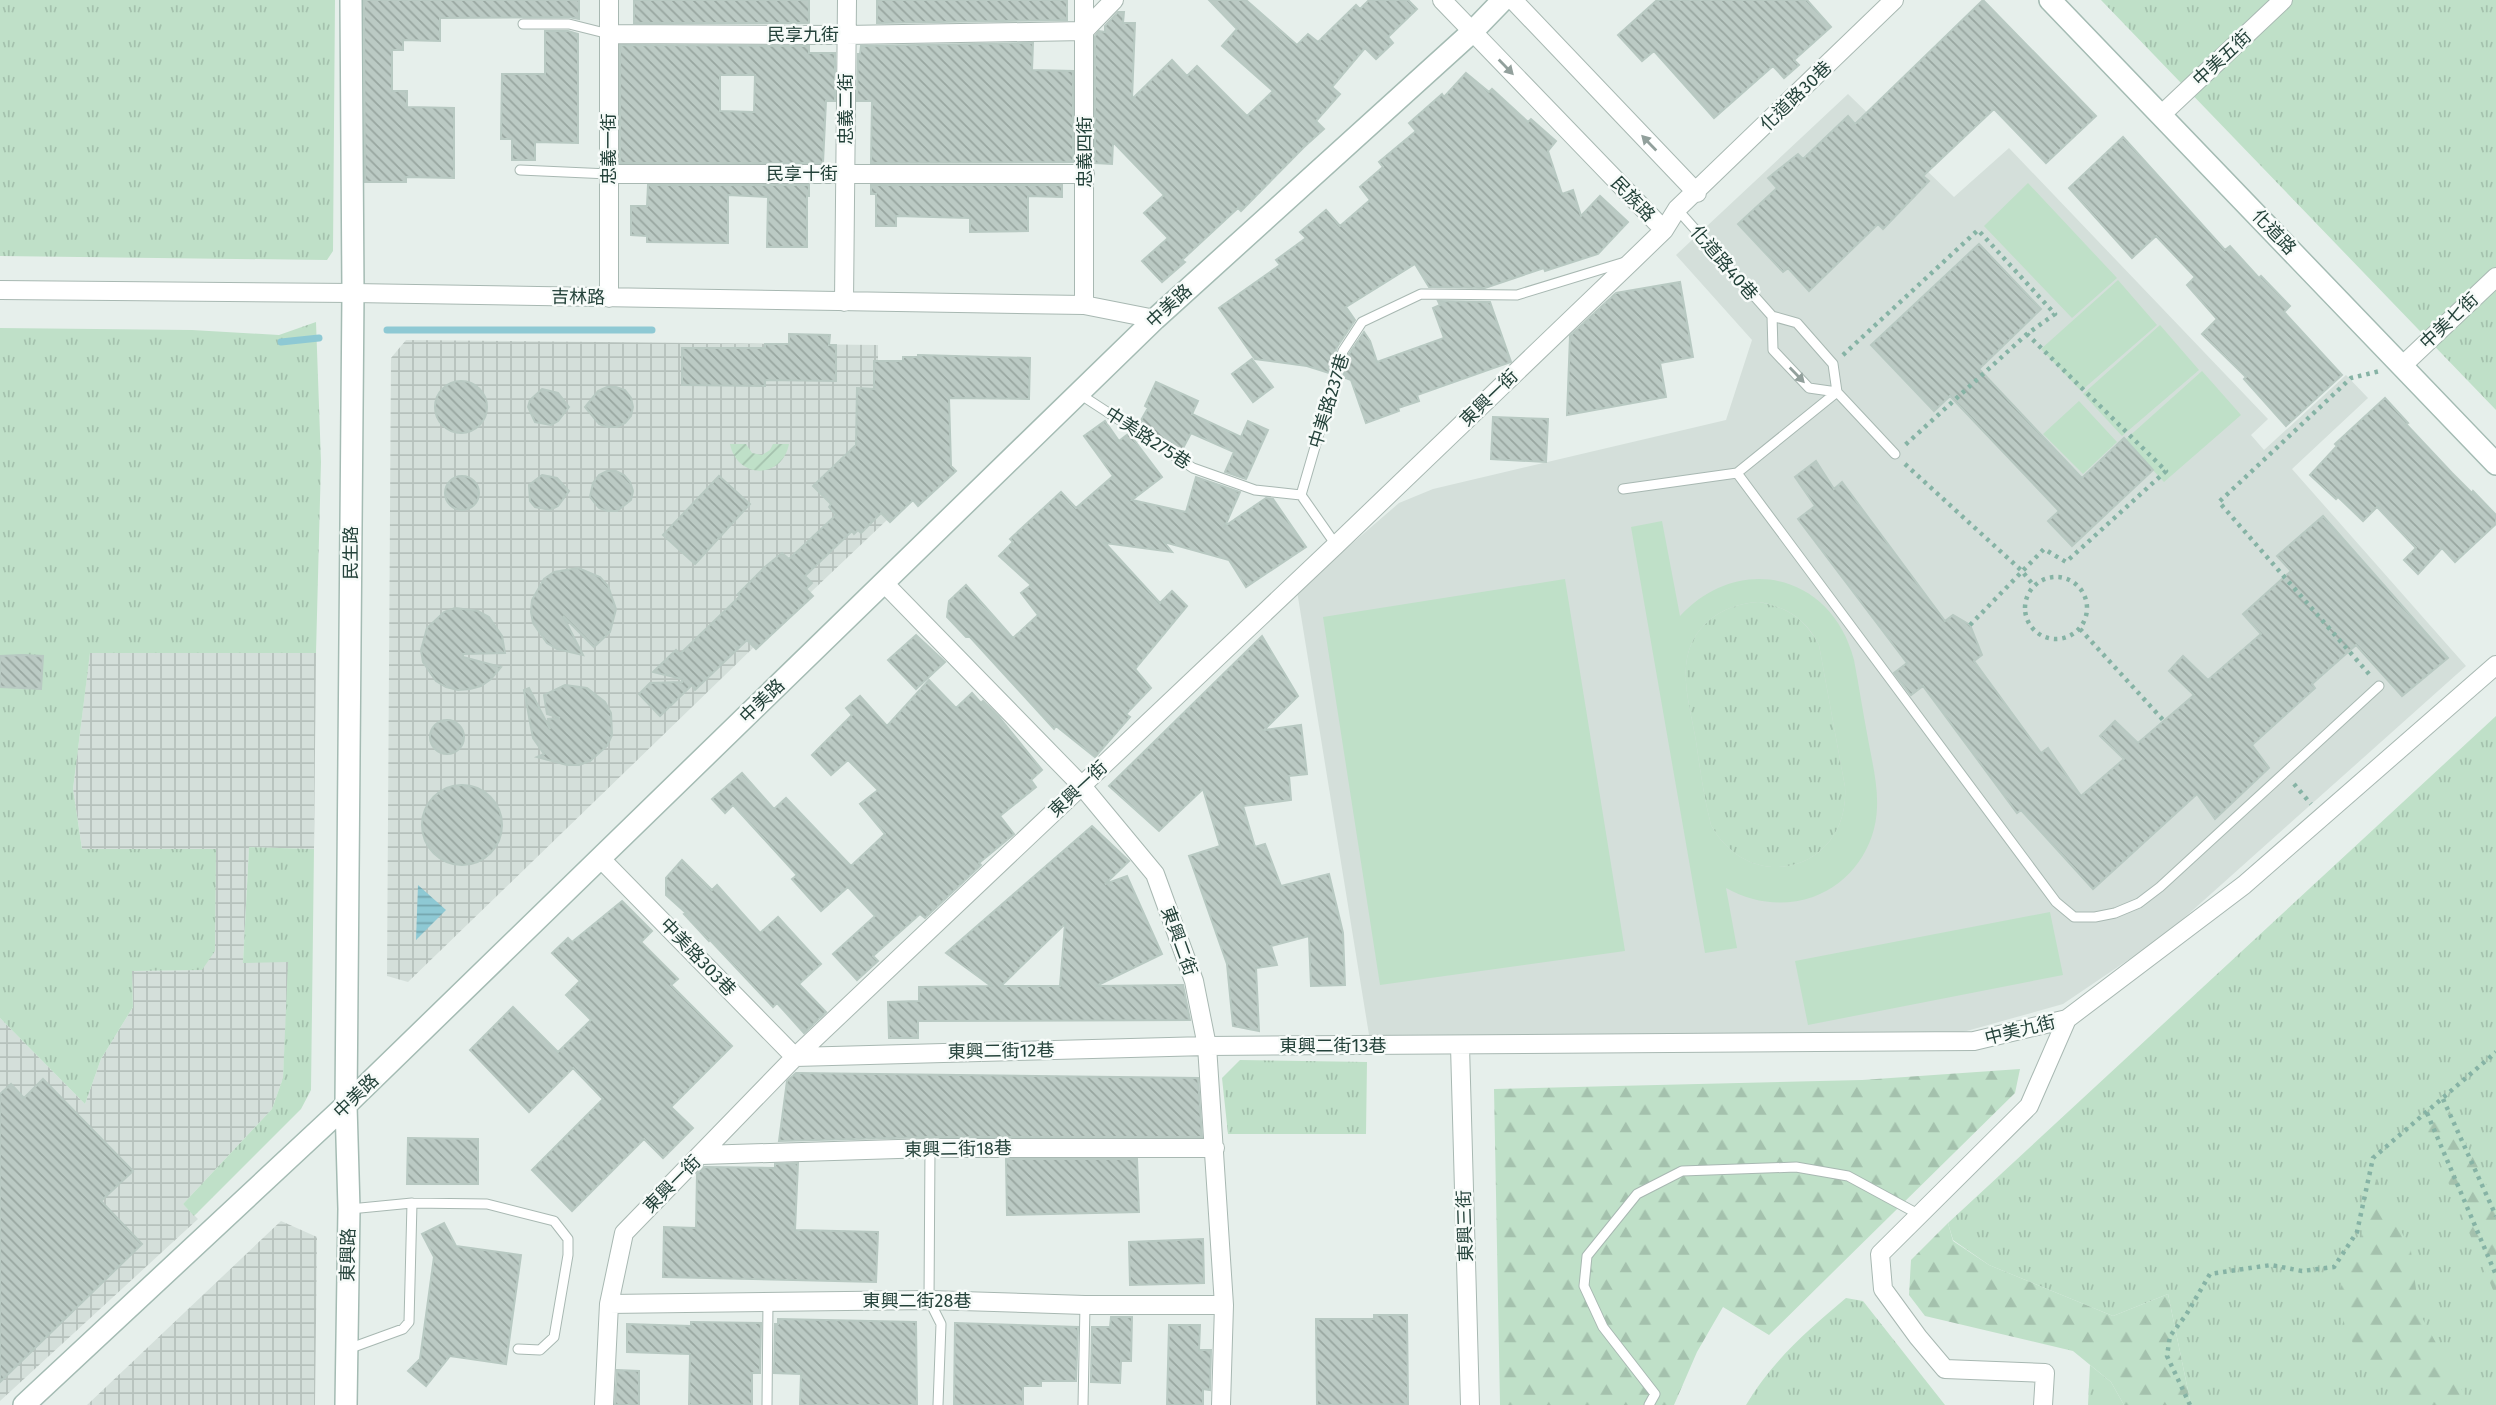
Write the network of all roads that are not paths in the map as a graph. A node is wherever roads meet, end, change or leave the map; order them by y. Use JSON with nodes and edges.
{"nodes":[{"id":1,"x":351,"y":0,"type":"edge"},
{"id":2,"x":609,"y":0,"type":"edge"},
{"id":3,"x":847,"y":0,"type":"edge"},
{"id":4,"x":1084,"y":0,"type":"edge"},
{"id":5,"x":1114,"y":0,"type":"edge"},
{"id":6,"x":1442,"y":0,"type":"edge"},
{"id":7,"x":1503,"y":0,"type":"edge"},
{"id":8,"x":1513,"y":0,"type":"edge"},
{"id":9,"x":1894,"y":0,"type":"edge"},
{"id":10,"x":2050,"y":0,"type":"edge"},
{"id":11,"x":2283,"y":0,"type":"edge"},
{"id":12,"x":523,"y":24,"type":"dead end"},
{"id":13,"x":1084,"y":31,"type":"junction"},
{"id":14,"x":1472,"y":32,"type":"junction"},
{"id":15,"x":609,"y":34,"type":"junction"},
{"id":16,"x":846,"y":35,"type":"junction"},
{"id":17,"x":2161,"y":115,"type":"junction"},
{"id":18,"x":520,"y":170,"type":"dead end"},
{"id":19,"x":609,"y":174,"type":"junction"},
{"id":20,"x":845,"y":174,"type":"junction"},
{"id":21,"x":1085,"y":174,"type":"junction"},
{"id":22,"x":1697,"y":193,"type":"junction"},
{"id":23,"x":1677,"y":209,"type":"junction"},
{"id":24,"x":1664,"y":230,"type":"junction"},
{"id":25,"x":1633,"y":260,"type":"junction"},
{"id":26,"x":2496,"y":277,"type":"edge"},
{"id":27,"x":0,"y":290,"type":"edge"},
{"id":28,"x":353,"y":293,"type":"junction"},
{"id":29,"x":609,"y":298,"type":"junction"},
{"id":30,"x":844,"y":302,"type":"junction"},
{"id":31,"x":1084,"y":305,"type":"junction"},
{"id":32,"x":1772,"y":316,"type":"junction"},
{"id":33,"x":1155,"y":319,"type":"junction"},
{"id":34,"x":2403,"y":365,"type":"junction"},
{"id":35,"x":1838,"y":392,"type":"junction"},
{"id":36,"x":1079,"y":393,"type":"junction"},
{"id":37,"x":1895,"y":454,"type":"road end"},
{"id":38,"x":2496,"y":464,"type":"edge"},
{"id":39,"x":1738,"y":473,"type":"junction"},
{"id":40,"x":1623,"y":489,"type":"dead end"},
{"id":41,"x":1301,"y":495,"type":"junction"},
{"id":42,"x":1336,"y":545,"type":"junction"},
{"id":43,"x":884,"y":583,"type":"junction"},
{"id":44,"x":2496,"y":665,"type":"edge"},
{"id":45,"x":2379,"y":686,"type":"road end"},
{"id":46,"x":1082,"y":786,"type":"junction"},
{"id":47,"x":600,"y":858,"type":"junction"},
{"id":48,"x":2067,"y":1019,"type":"junction"},
{"id":49,"x":1207,"y":1046,"type":"junction"},
{"id":50,"x":1460,"y":1046,"type":"junction"},
{"id":51,"x":795,"y":1056,"type":"junction"},
{"id":52,"x":346,"y":1105,"type":"junction"},
{"id":53,"x":930,"y":1148,"type":"junction"},
{"id":54,"x":1215,"y":1148,"type":"junction"},
{"id":55,"x":701,"y":1155,"type":"junction"},
{"id":56,"x":412,"y":1203,"type":"junction"},
{"id":57,"x":349,"y":1209,"type":"junction"},
{"id":58,"x":1918,"y":1214,"type":"junction"},
{"id":59,"x":929,"y":1300,"type":"junction"},
{"id":60,"x":768,"y":1301,"type":"junction"},
{"id":61,"x":609,"y":1304,"type":"junction"},
{"id":62,"x":1086,"y":1305,"type":"junction"},
{"id":63,"x":1224,"y":1305,"type":"junction"},
{"id":64,"x":347,"y":1349,"type":"junction"},
{"id":65,"x":518,"y":1349,"type":"dead end"},
{"id":66,"x":24,"y":1405,"type":"edge"},
{"id":67,"x":346,"y":1405,"type":"edge"},
{"id":68,"x":604,"y":1405,"type":"edge"},
{"id":69,"x":767,"y":1405,"type":"edge"},
{"id":70,"x":938,"y":1405,"type":"edge"},
{"id":71,"x":1083,"y":1405,"type":"edge"},
{"id":72,"x":1221,"y":1405,"type":"edge"},
{"id":73,"x":1470,"y":1405,"type":"edge"},
{"id":74,"x":1649,"y":1405,"type":"edge"},
{"id":75,"x":2043,"y":1405,"type":"edge"}],
"edges":[{"from":1,"to":28,"type":"street","name":"民生路"},
{"from":2,"to":15,"type":"street","name":"忠義一街"},
{"from":3,"to":16,"type":"street","name":"忠義二街"},
{"from":4,"to":13,"type":"street","name":"忠義四街"},
{"from":5,"to":13,"type":"street"},
{"from":6,"to":14,"type":"street","name":"民族路"},
{"from":7,"to":14,"type":"street","name":"中美路"},
{"from":22,"to":8,"type":"street","one_way":true},
{"from":9,"to":22,"type":"street","name":"化道路30巷"},
{"from":10,"to":17,"type":"street","name":"化道路"},
{"from":11,"to":17,"type":"street","name":"中美五街"},
{"from":12,"to":15,"type":"lane","name":"民享九街"},
{"from":13,"to":16,"type":"street","name":"民享九街"},
{"from":13,"to":21,"type":"street","name":"忠義四街"},
{"from":14,"to":24,"type":"street","name":"民族路","one_way":true},
{"from":14,"to":33,"type":"street","name":"中美路"},
{"from":15,"to":16,"type":"street","name":"民享九街"},
{"from":15,"to":19,"type":"street","name":"忠義一街"},
{"from":16,"to":20,"type":"street","name":"忠義二街"},
{"from":17,"to":34,"type":"street","name":"化道路"},
{"from":18,"to":19,"type":"lane","name":"民享十街"},
{"from":19,"to":20,"type":"street","name":"民享十街"},
{"from":19,"to":29,"type":"street","name":"忠義一街"},
{"from":20,"to":21,"type":"street","name":"民享十街"},
{"from":20,"to":30,"type":"street","name":"忠義二街"},
{"from":21,"to":31,"type":"street","name":"忠義四街"},
{"from":22,"to":23,"type":"street","name":"民族路"},
{"from":23,"to":24,"type":"street","name":"民族路"},
{"from":23,"to":32,"type":"lane","name":"化道路40巷"},
{"from":24,"to":25,"type":"street","name":"東興一街"},
{"from":25,"to":41,"type":"lane","name":"中美路237巷"},
{"from":25,"to":42,"type":"street","name":"東興一街"},
{"from":26,"to":34,"type":"street","name":"中美七街"},
{"from":27,"to":28,"type":"street","name":"吉林路"},
{"from":28,"to":29,"type":"street","name":"吉林路"},
{"from":28,"to":52,"type":"street","name":"民生路"},
{"from":29,"to":30,"type":"street","name":"吉林路"},
{"from":30,"to":31,"type":"street","name":"吉林路"},
{"from":31,"to":33,"type":"street","name":"吉林路"},
{"from":32,"to":35,"type":"lane"},
{"from":32,"to":35,"type":"lane","one_way":true},
{"from":33,"to":36,"type":"street","name":"中美路"},
{"from":34,"to":38,"type":"street","name":"化道路"},
{"from":35,"to":37,"type":"lane"},
{"from":35,"to":39,"type":"lane"},
{"from":36,"to":41,"type":"lane","name":"中美路275巷"},
{"from":36,"to":43,"type":"street","name":"中美路"},
{"from":39,"to":40,"type":"lane"},
{"from":39,"to":45,"type":"lane"},
{"from":41,"to":42,"type":"lane"},
{"from":42,"to":46,"type":"street","name":"東興一街"},
{"from":43,"to":46,"type":"street","name":"東興二街"},
{"from":43,"to":47,"type":"street","name":"中美路"},
{"from":44,"to":48,"type":"street","name":"中美九街"},
{"from":46,"to":49,"type":"street","name":"東興二街"},
{"from":46,"to":51,"type":"street","name":"東興一街"},
{"from":47,"to":51,"type":"street","name":"中美路303巷"},
{"from":47,"to":52,"type":"street","name":"中美路"},
{"from":48,"to":50,"type":"street","name":"中美九街"},
{"from":48,"to":58,"type":"street"},
{"from":49,"to":50,"type":"street","name":"東興二街13巷"},
{"from":49,"to":51,"type":"street","name":"東興二街12巷"},
{"from":49,"to":54,"type":"street","name":"東興二街"},
{"from":50,"to":73,"type":"street","name":"東興三街"},
{"from":51,"to":55,"type":"street","name":"東興一街"},
{"from":52,"to":57,"type":"street","name":"東興路"},
{"from":52,"to":66,"type":"street","name":"中美路"},
{"from":53,"to":54,"type":"street","name":"東興二街18巷"},
{"from":53,"to":55,"type":"street","name":"東興二街18巷"},
{"from":53,"to":59,"type":"lane"},
{"from":54,"to":63,"type":"street","name":"東興二街"},
{"from":55,"to":61,"type":"street","name":"東興一街"},
{"from":56,"to":57,"type":"lane"},
{"from":56,"to":64,"type":"lane"},
{"from":56,"to":65,"type":"lane"},
{"from":57,"to":64,"type":"street","name":"東興路"},
{"from":58,"to":74,"type":"lane"},
{"from":58,"to":75,"type":"street"},
{"from":59,"to":60,"type":"street","name":"東興二街28巷"},
{"from":59,"to":62,"type":"street","name":"東興二街28巷"},
{"from":59,"to":70,"type":"lane"},
{"from":60,"to":61,"type":"street","name":"東興二街28巷"},
{"from":60,"to":69,"type":"lane"},
{"from":61,"to":68,"type":"street","name":"東興一街"},
{"from":62,"to":63,"type":"street","name":"東興二街28巷"},
{"from":62,"to":71,"type":"lane"},
{"from":63,"to":72,"type":"street","name":"東興二街"},
{"from":64,"to":67,"type":"street","name":"東興路"}]}
